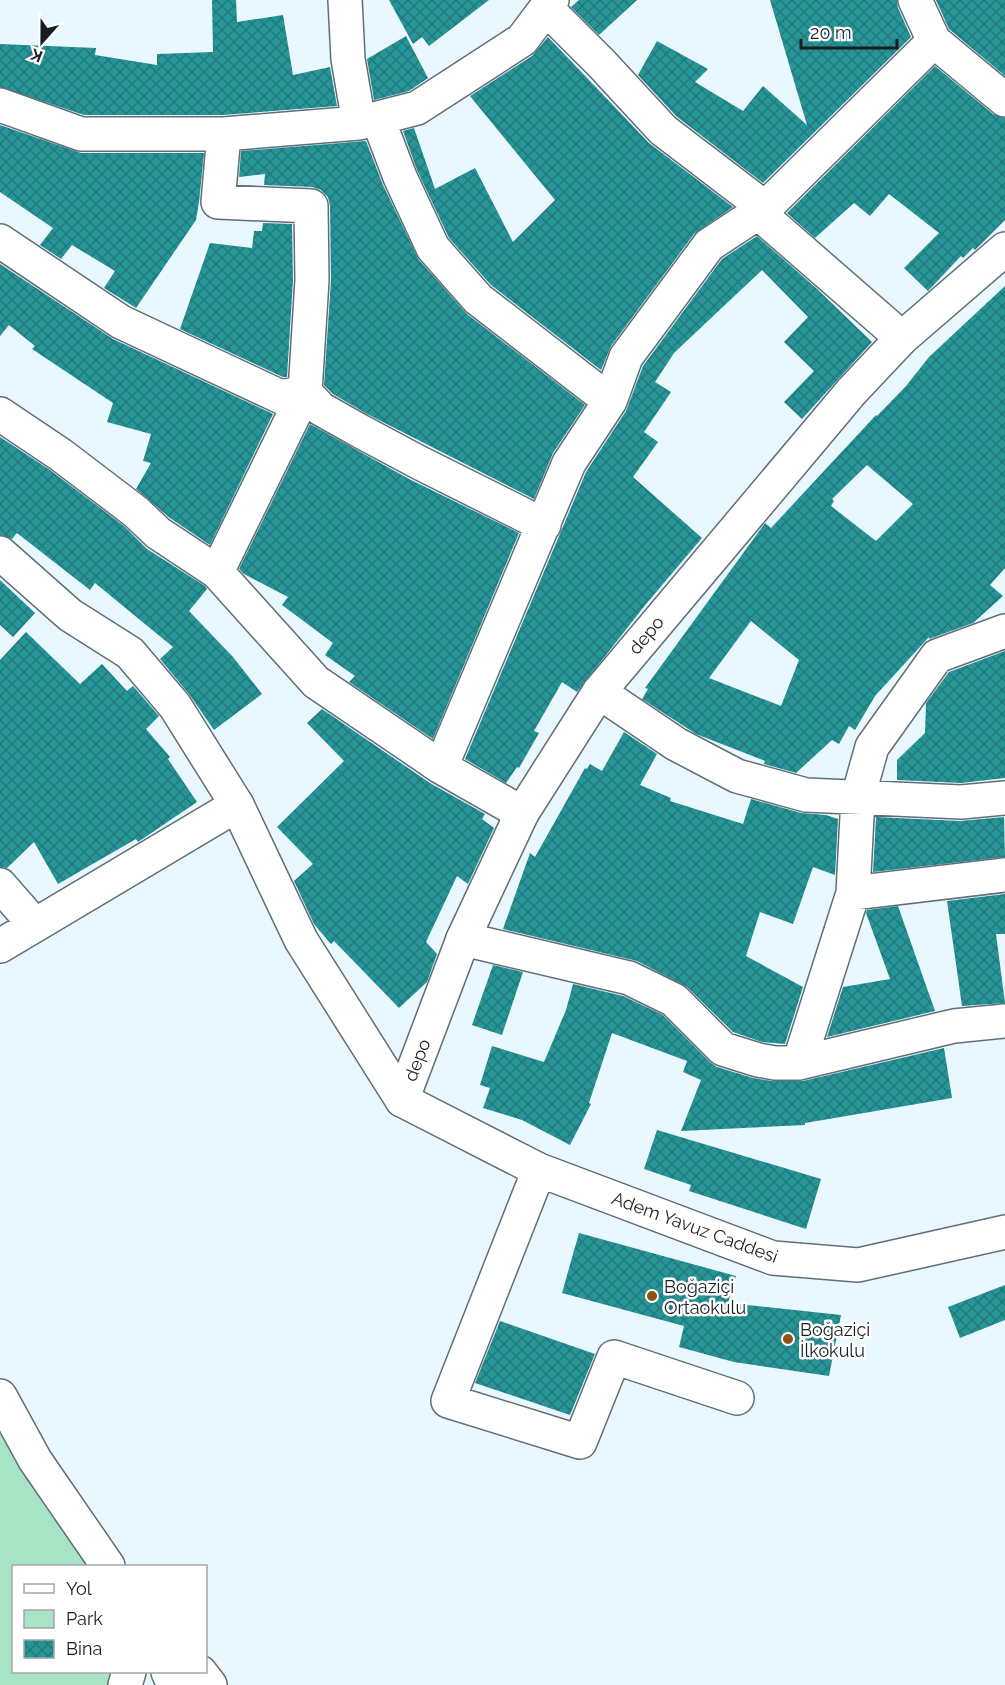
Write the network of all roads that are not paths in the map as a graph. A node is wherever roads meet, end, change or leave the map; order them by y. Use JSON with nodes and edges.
{"nodes":[{"id":1,"x":345,"y":0,"type":"edge"},
{"id":2,"x":915,"y":0,"type":"edge"},
{"id":3,"x":549,"y":4,"type":"edge"},
{"id":4,"x":933,"y":41,"type":"junction"},
{"id":5,"x":1005,"y":100,"type":"edge"},
{"id":6,"x":0,"y":105,"type":"edge"},
{"id":7,"x":368,"y":121,"type":"junction"},
{"id":8,"x":224,"y":134,"type":"junction"},
{"id":9,"x":765,"y":208,"type":"junction"},
{"id":10,"x":0,"y":241,"type":"edge"},
{"id":11,"x":1005,"y":249,"type":"edge"},
{"id":12,"x":902,"y":338,"type":"junction"},
{"id":13,"x":305,"y":392,"type":"junction"},
{"id":14,"x":610,"y":401,"type":"junction"},
{"id":15,"x":0,"y":414,"type":"edge"},
{"id":16,"x":544,"y":525,"type":"junction"},
{"id":17,"x":0,"y":554,"type":"edge"},
{"id":18,"x":217,"y":572,"type":"junction"},
{"id":19,"x":1005,"y":631,"type":"edge"},
{"id":20,"x":599,"y":692,"type":"junction"},
{"id":21,"x":441,"y":767,"type":"junction"},
{"id":22,"x":858,"y":797,"type":"junction"},
{"id":23,"x":1005,"y":798,"type":"edge"},
{"id":24,"x":237,"y":805,"type":"junction"},
{"id":25,"x":522,"y":813,"type":"junction"},
{"id":26,"x":1005,"y":874,"type":"edge"},
{"id":27,"x":0,"y":885,"type":"edge"},
{"id":28,"x":853,"y":893,"type":"junction"},
{"id":29,"x":35,"y":925,"type":"junction"},
{"id":30,"x":463,"y":939,"type":"junction"},
{"id":31,"x":0,"y":946,"type":"edge"},
{"id":32,"x":1005,"y":1021,"type":"edge"},
{"id":33,"x":799,"y":1063,"type":"junction"},
{"id":34,"x":402,"y":1100,"type":"junction"},
{"id":35,"x":539,"y":1170,"type":"junction"},
{"id":36,"x":1005,"y":1232,"type":"edge"},
{"id":37,"x":0,"y":1396,"type":"edge"},
{"id":38,"x":736,"y":1398,"type":"dead end"},
{"id":39,"x":107,"y":1565,"type":"edge"}],
"edges":[{"from":1,"to":7,"type":"street"},
{"from":2,"to":4,"type":"street"},
{"from":3,"to":7,"type":"street"},
{"from":3,"to":9,"type":"street"},
{"from":4,"to":5,"type":"street"},
{"from":4,"to":9,"type":"street"},
{"from":6,"to":8,"type":"street"},
{"from":7,"to":8,"type":"street"},
{"from":7,"to":14,"type":"street"},
{"from":8,"to":13,"type":"street"},
{"from":9,"to":12,"type":"street"},
{"from":9,"to":14,"type":"street"},
{"from":10,"to":13,"type":"street"},
{"from":11,"to":12,"type":"street","name":"depo"},
{"from":12,"to":20,"type":"street","name":"depo"},
{"from":13,"to":16,"type":"street"},
{"from":13,"to":18,"type":"street"},
{"from":14,"to":16,"type":"street"},
{"from":15,"to":18,"type":"street"},
{"from":16,"to":21,"type":"street"},
{"from":17,"to":24,"type":"street"},
{"from":18,"to":21,"type":"street"},
{"from":19,"to":22,"type":"street"},
{"from":20,"to":22,"type":"street"},
{"from":20,"to":25,"type":"street","name":"depo"},
{"from":21,"to":25,"type":"street"},
{"from":22,"to":23,"type":"street"},
{"from":22,"to":28,"type":"street"},
{"from":24,"to":29,"type":"street"},
{"from":24,"to":34,"type":"street"},
{"from":25,"to":30,"type":"street","name":"depo"},
{"from":26,"to":28,"type":"street"},
{"from":27,"to":29,"type":"street"},
{"from":28,"to":33,"type":"street"},
{"from":29,"to":31,"type":"street"},
{"from":30,"to":33,"type":"street"},
{"from":30,"to":34,"type":"street","name":"depo"},
{"from":32,"to":33,"type":"street"},
{"from":34,"to":35,"type":"street","name":"Adem Yavuz Caddesi"},
{"from":35,"to":36,"type":"street","name":"Adem Yavuz Caddesi"},
{"from":35,"to":38,"type":"street"},
{"from":37,"to":39,"type":"street"}]}
